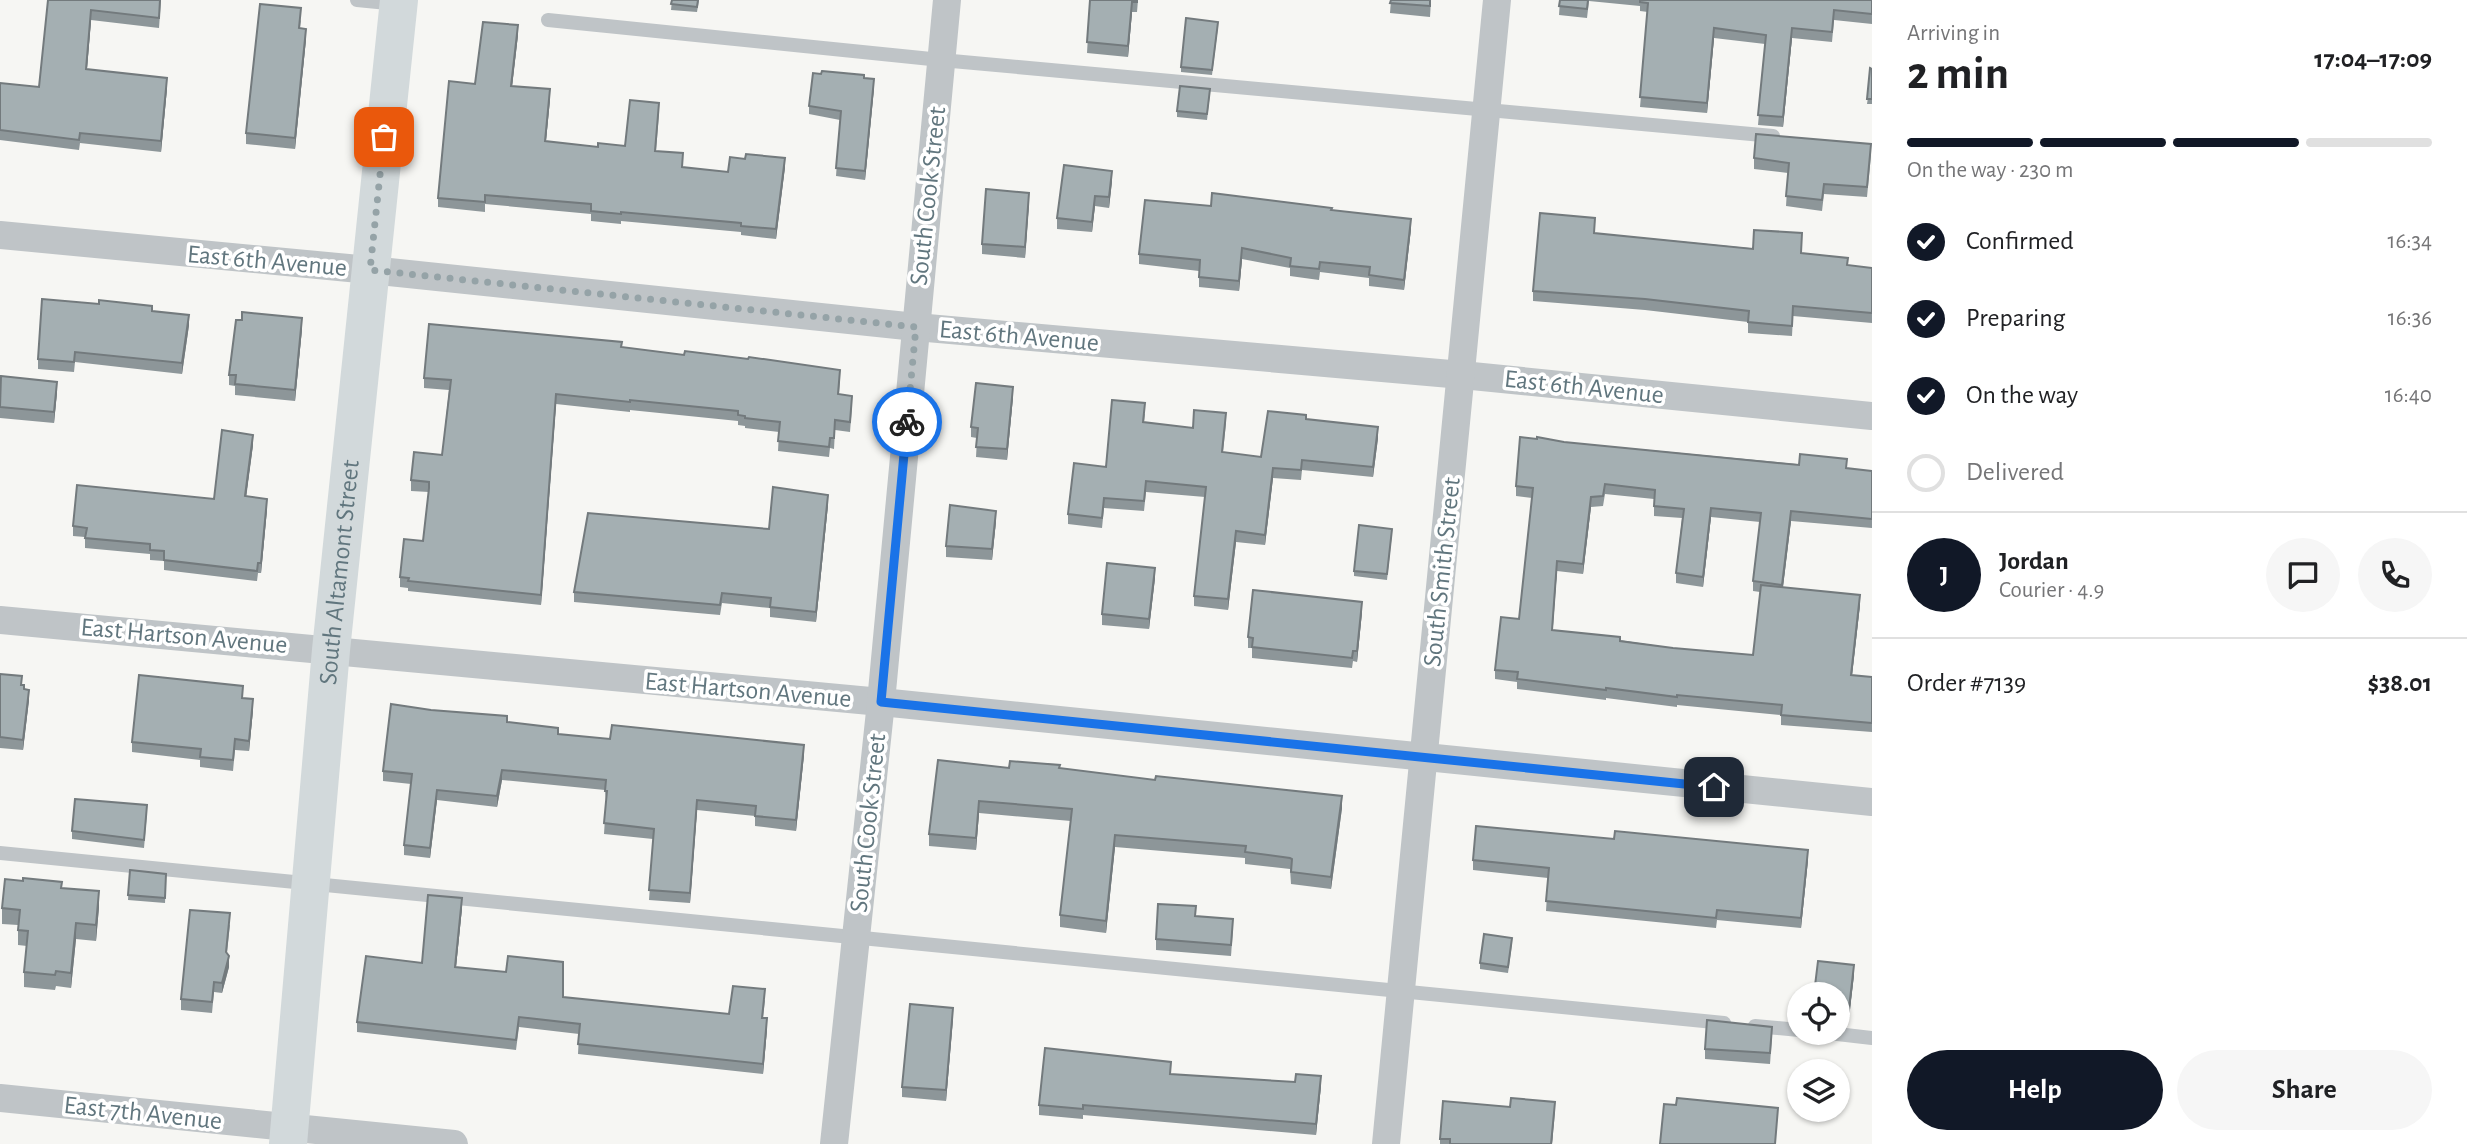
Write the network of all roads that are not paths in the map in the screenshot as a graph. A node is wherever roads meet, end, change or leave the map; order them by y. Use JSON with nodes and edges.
{"nodes":[{"id":1,"x":357,"y":0,"type":"edge"},
{"id":2,"x":947,"y":0,"type":"edge"},
{"id":3,"x":1497,"y":0,"type":"edge"},
{"id":4,"x":399,"y":2,"type":"edge"},
{"id":5,"x":548,"y":20,"type":"dead end"},
{"id":6,"x":941,"y":60,"type":"junction"},
{"id":7,"x":1486,"y":109,"type":"junction"},
{"id":8,"x":1789,"y":137,"type":"edge"},
{"id":9,"x":0,"y":235,"type":"edge"},
{"id":10,"x":370,"y":270,"type":"junction"},
{"id":11,"x":916,"y":327,"type":"junction"},
{"id":12,"x":1462,"y":375,"type":"junction"},
{"id":13,"x":1872,"y":416,"type":"edge"},
{"id":14,"x":0,"y":620,"type":"edge"},
{"id":15,"x":331,"y":650,"type":"junction"},
{"id":16,"x":881,"y":702,"type":"junction"},
{"id":17,"x":1424,"y":758,"type":"junction"},
{"id":18,"x":1872,"y":802,"type":"edge"},
{"id":19,"x":0,"y":853,"type":"edge"},
{"id":20,"x":310,"y":883,"type":"junction"},
{"id":21,"x":856,"y":937,"type":"junction"},
{"id":22,"x":1402,"y":990,"type":"junction"},
{"id":23,"x":1787,"y":1029,"type":"edge"},
{"id":24,"x":1850,"y":1035,"type":"edge"},
{"id":25,"x":1872,"y":1038,"type":"edge"},
{"id":26,"x":0,"y":1098,"type":"edge"},
{"id":27,"x":288,"y":1136,"type":"edge"},
{"id":28,"x":454,"y":1144,"type":"edge"},
{"id":29,"x":834,"y":1144,"type":"edge"},
{"id":30,"x":1387,"y":1144,"type":"edge"}],
"edges":[{"from":1,"to":4,"type":"lane"},
{"from":2,"to":6,"type":"street","name":"South Cook Street"},
{"from":3,"to":7,"type":"street","name":"South Smith Street"},
{"from":4,"to":10,"type":"street","name":"South Altamont Street"},
{"from":5,"to":6,"type":"lane"},
{"from":6,"to":7,"type":"lane"},
{"from":6,"to":11,"type":"street","name":"South Cook Street"},
{"from":7,"to":8,"type":"lane"},
{"from":7,"to":12,"type":"street","name":"South Smith Street"},
{"from":9,"to":10,"type":"street","name":"East 6th Avenue"},
{"from":10,"to":11,"type":"street","name":"East 6th Avenue"},
{"from":10,"to":15,"type":"street","name":"South Altamont Street"},
{"from":11,"to":12,"type":"street","name":"East 6th Avenue"},
{"from":11,"to":16,"type":"street","name":"South Cook Street"},
{"from":12,"to":13,"type":"street","name":"East 6th Avenue"},
{"from":12,"to":17,"type":"street","name":"South Smith Street"},
{"from":14,"to":15,"type":"street","name":"East Hartson Avenue"},
{"from":15,"to":16,"type":"street","name":"East Hartson Avenue"},
{"from":15,"to":20,"type":"street","name":"South Altamont Street"},
{"from":16,"to":17,"type":"street","name":"East Hartson Avenue"},
{"from":16,"to":21,"type":"street","name":"South Cook Street"},
{"from":17,"to":18,"type":"street","name":"East Hartson Avenue"},
{"from":17,"to":22,"type":"street","name":"South Smith Street"},
{"from":19,"to":20,"type":"lane"},
{"from":20,"to":21,"type":"lane"},
{"from":20,"to":27,"type":"street","name":"South Altamont Street"},
{"from":21,"to":22,"type":"lane"},
{"from":21,"to":29,"type":"street","name":"South Cook Street"},
{"from":22,"to":23,"type":"lane"},
{"from":22,"to":30,"type":"street","name":"South Smith Street"},
{"from":24,"to":25,"type":"lane"},
{"from":26,"to":27,"type":"street","name":"East 7th Avenue"},
{"from":27,"to":28,"type":"street","name":"East 7th Avenue"}]}
